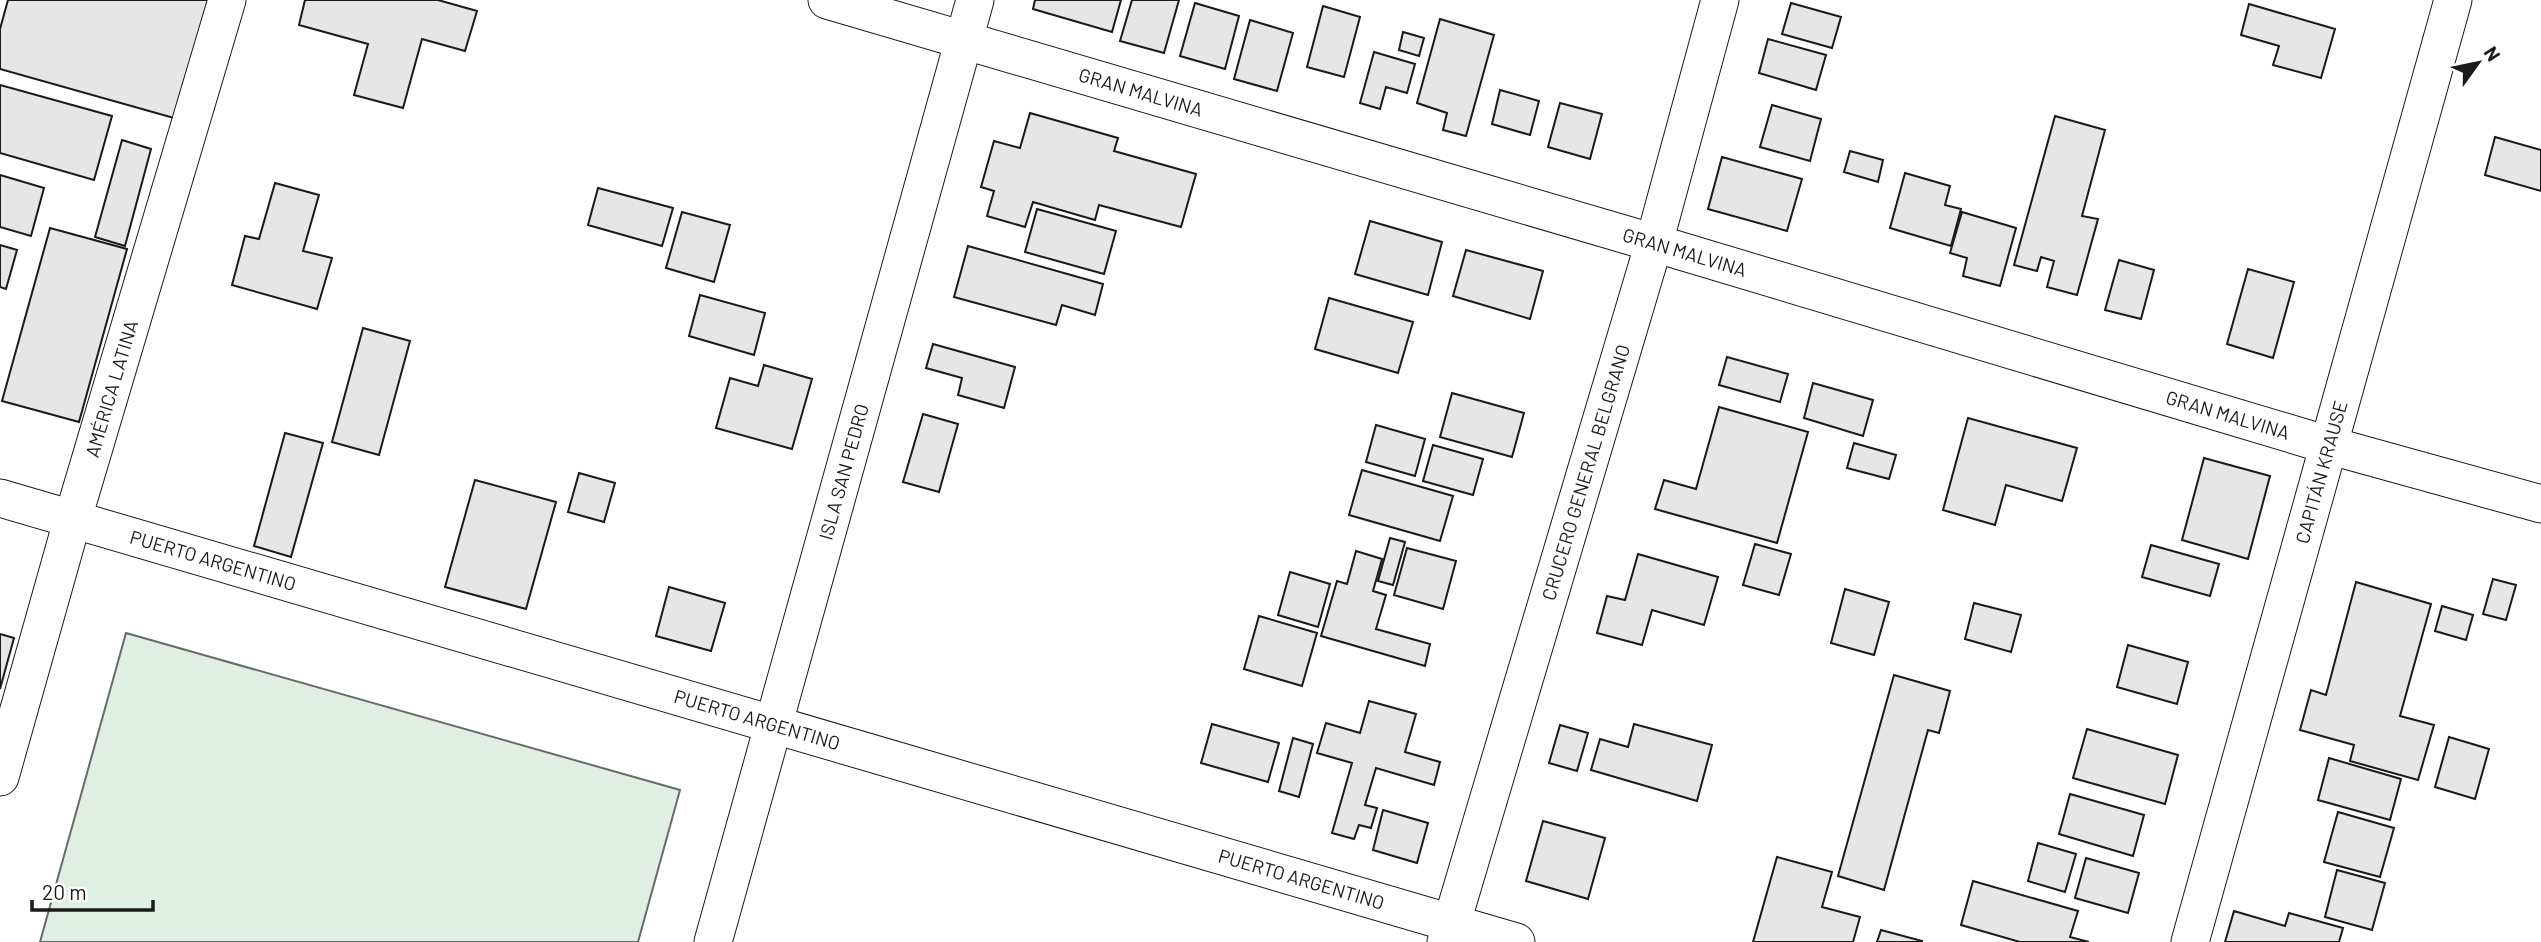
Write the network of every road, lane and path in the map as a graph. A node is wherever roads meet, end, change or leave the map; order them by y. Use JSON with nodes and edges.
{"nodes":[{"id":1,"x":227,"y":0,"type":"edge"},
{"id":2,"x":827,"y":0,"type":"edge"},
{"id":3,"x":975,"y":0,"type":"edge"},
{"id":4,"x":1720,"y":0,"type":"edge"},
{"id":5,"x":2453,"y":0,"type":"edge"},
{"id":6,"x":963,"y":39,"type":"junction"},
{"id":7,"x":1654,"y":243,"type":"junction"},
{"id":8,"x":2328,"y":445,"type":"junction"},
{"id":9,"x":0,"y":498,"type":"edge"},
{"id":10,"x":2541,"y":504,"type":"edge"},
{"id":11,"x":73,"y":519,"type":"junction"},
{"id":12,"x":774,"y":724,"type":"junction"},
{"id":13,"x":0,"y":778,"type":"edge"},
{"id":14,"x":1448,"y":933,"type":"edge"},
{"id":15,"x":713,"y":942,"type":"edge"},
{"id":16,"x":1516,"y":942,"type":"edge"},
{"id":17,"x":2190,"y":942,"type":"edge"}],
"edges":[{"from":1,"to":11,"type":"street","name":"AMÉRICA LATINA"},
{"from":2,"to":6,"type":"street","name":"GRAN MALVINA"},
{"from":3,"to":6,"type":"street","name":"ISLA SAN PEDRO"},
{"from":4,"to":7,"type":"street","name":"CRUCERO GENERAL BELGRANO"},
{"from":5,"to":8,"type":"street","name":"CAPITÁN KRAUSE"},
{"from":6,"to":7,"type":"street","name":"GRAN MALVINA"},
{"from":6,"to":12,"type":"street","name":"ISLA SAN PEDRO"},
{"from":7,"to":8,"type":"street","name":"GRAN MALVINA"},
{"from":7,"to":14,"type":"street","name":"CRUCERO GENERAL BELGRANO"},
{"from":8,"to":10,"type":"street","name":"GRAN MALVINA"},
{"from":8,"to":17,"type":"street","name":"CAPITÁN KRAUSE"},
{"from":9,"to":11,"type":"street","name":"PUERTO ARGENTINO"},
{"from":11,"to":12,"type":"street","name":"PUERTO ARGENTINO"},
{"from":11,"to":13,"type":"street","name":"AMÉRICA LATINA"},
{"from":12,"to":14,"type":"street","name":"PUERTO ARGENTINO"},
{"from":12,"to":15,"type":"street","name":"ISLA SAN PEDRO"},
{"from":14,"to":16,"type":"street","name":"PUERTO ARGENTINO"}]}
